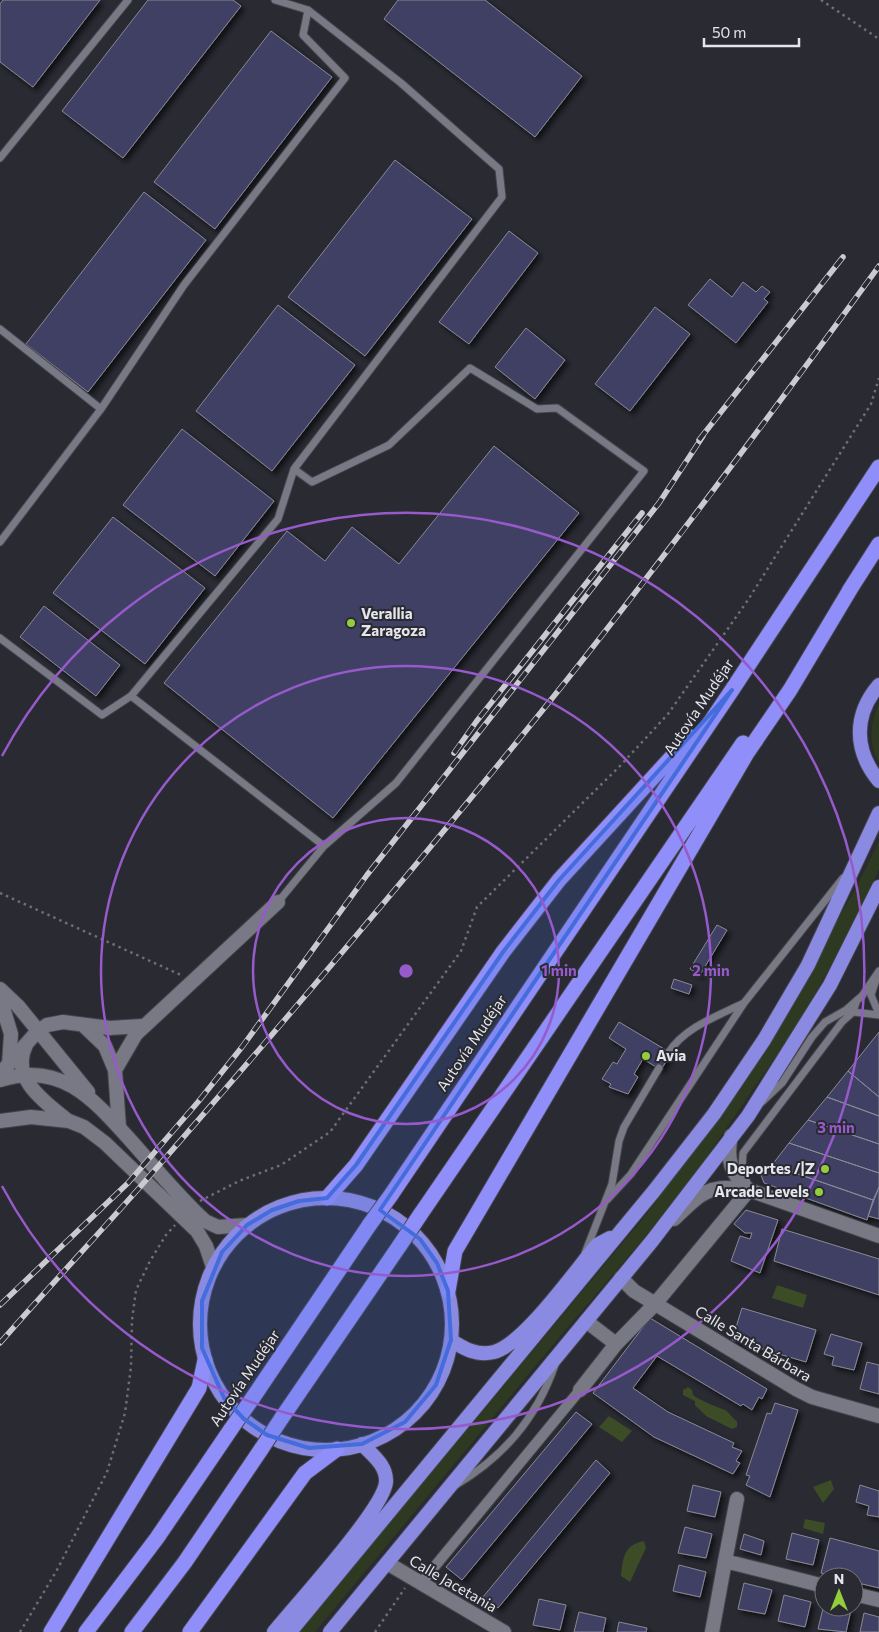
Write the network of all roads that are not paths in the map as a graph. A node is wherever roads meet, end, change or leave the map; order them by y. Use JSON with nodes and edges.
{"nodes":[{"id":1,"x":128,"y":0,"type":"edge"},
{"id":2,"x":275,"y":0,"type":"edge"},
{"id":3,"x":308,"y":10,"type":"junction"},
{"id":4,"x":0,"y":158,"type":"edge"},
{"id":5,"x":0,"y":329,"type":"edge"},
{"id":6,"x":101,"y":409,"type":"junction"},
{"id":7,"x":879,"y":467,"type":"edge"},
{"id":8,"x":294,"y":469,"type":"junction"},
{"id":9,"x":0,"y":542,"type":"edge"},
{"id":10,"x":879,"y":544,"type":"edge"},
{"id":11,"x":854,"y":583,"type":"junction"},
{"id":12,"x":0,"y":638,"type":"edge"},
{"id":13,"x":879,"y":685,"type":"edge"},
{"id":14,"x":732,"y":690,"type":"junction"},
{"id":15,"x":131,"y":696,"type":"junction"},
{"id":16,"x":879,"y":781,"type":"edge"},
{"id":17,"x":879,"y":813,"type":"edge"},
{"id":18,"x":324,"y":846,"type":"junction"},
{"id":19,"x":858,"y":860,"type":"junction"},
{"id":20,"x":879,"y":886,"type":"edge"},
{"id":21,"x":278,"y":902,"type":"joint"},
{"id":22,"x":879,"y":972,"type":"edge"},
{"id":23,"x":0,"y":989,"type":"edge"},
{"id":24,"x":0,"y":998,"type":"edge"},
{"id":25,"x":857,"y":1000,"type":"junction"},
{"id":26,"x":744,"y":1003,"type":"junction"},
{"id":27,"x":853,"y":1012,"type":"junction"},
{"id":28,"x":879,"y":1014,"type":"edge"},
{"id":29,"x":81,"y":1024,"type":"junction"},
{"id":30,"x":142,"y":1026,"type":"junction"},
{"id":31,"x":38,"y":1032,"type":"junction"},
{"id":32,"x":28,"y":1042,"type":"junction"},
{"id":33,"x":669,"y":1052,"type":"dead end"},
{"id":34,"x":659,"y":1068,"type":"dead end"},
{"id":35,"x":4,"y":1069,"type":"edge"},
{"id":36,"x":115,"y":1070,"type":"junction"},
{"id":37,"x":26,"y":1075,"type":"junction"},
{"id":38,"x":0,"y":1080,"type":"edge"},
{"id":39,"x":98,"y":1104,"type":"junction"},
{"id":40,"x":748,"y":1116,"type":"junction"},
{"id":41,"x":0,"y":1121,"type":"edge"},
{"id":42,"x":68,"y":1121,"type":"junction"},
{"id":43,"x":119,"y":1128,"type":"junction"},
{"id":44,"x":732,"y":1136,"type":"junction"},
{"id":45,"x":749,"y":1190,"type":"junction"},
{"id":46,"x":327,"y":1198,"type":"junction"},
{"id":47,"x":607,"y":1200,"type":"junction"},
{"id":48,"x":187,"y":1212,"type":"junction"},
{"id":49,"x":248,"y":1225,"type":"junction"},
{"id":50,"x":620,"y":1232,"type":"junction"},
{"id":51,"x":879,"y":1236,"type":"edge"},
{"id":52,"x":652,"y":1241,"type":"junction"},
{"id":53,"x":578,"y":1267,"type":"junction"},
{"id":54,"x":213,"y":1268,"type":"junction"},
{"id":55,"x":621,"y":1278,"type":"junction"},
{"id":56,"x":448,"y":1291,"type":"junction"},
{"id":57,"x":655,"y":1304,"type":"junction"},
{"id":58,"x":586,"y":1321,"type":"junction"},
{"id":59,"x":452,"y":1340,"type":"junction"},
{"id":60,"x":616,"y":1344,"type":"junction"},
{"id":61,"x":205,"y":1360,"type":"junction"},
{"id":62,"x":580,"y":1390,"type":"joint"},
{"id":63,"x":879,"y":1416,"type":"edge"},
{"id":64,"x":362,"y":1444,"type":"junction"},
{"id":65,"x":337,"y":1449,"type":"junction"},
{"id":66,"x":737,"y":1499,"type":"dead end"},
{"id":67,"x":725,"y":1561,"type":"junction"},
{"id":68,"x":386,"y":1564,"type":"junction"},
{"id":69,"x":416,"y":1581,"type":"junction"},
{"id":70,"x":814,"y":1583,"type":"edge"},
{"id":71,"x":864,"y":1596,"type":"edge"},
{"id":72,"x":879,"y":1600,"type":"edge"},
{"id":73,"x":51,"y":1632,"type":"edge"},
{"id":74,"x":86,"y":1632,"type":"edge"},
{"id":75,"x":132,"y":1632,"type":"edge"},
{"id":76,"x":190,"y":1632,"type":"edge"},
{"id":77,"x":274,"y":1632,"type":"edge"},
{"id":78,"x":290,"y":1632,"type":"edge"},
{"id":79,"x":330,"y":1632,"type":"edge"},
{"id":80,"x":504,"y":1632,"type":"edge"},
{"id":81,"x":712,"y":1632,"type":"edge"}],
"edges":[{"from":1,"to":4,"type":"lane"},
{"from":2,"to":3,"type":"lane"},
{"from":3,"to":6,"type":"lane"},
{"from":3,"to":8,"type":"lane"},
{"from":5,"to":6,"type":"lane"},
{"from":6,"to":9,"type":"lane"},
{"from":7,"to":14,"type":"highway","name":"Autovía Mudéjar"},
{"from":8,"to":15,"type":"lane"},
{"from":8,"to":18,"type":"lane"},
{"from":10,"to":11,"type":"highway"},
{"from":11,"to":56,"type":"highway"},
{"from":11,"to":75,"type":"highway","bridge":true},
{"from":12,"to":15,"type":"lane"},
{"from":13,"to":16,"type":"highway"},
{"from":14,"to":46,"type":"highway"},
{"from":14,"to":74,"type":"highway","name":"Autovía Mudéjar","bridge":true},
{"from":15,"to":18,"type":"lane"},
{"from":17,"to":19,"type":"highway"},
{"from":18,"to":21,"type":"lane"},
{"from":19,"to":26,"type":"lane"},
{"from":19,"to":50,"type":"highway"},
{"from":20,"to":40,"type":"highway"},
{"from":21,"to":30,"type":"street"},
{"from":22,"to":25,"type":"lane"},
{"from":22,"to":28,"type":"lane"},
{"from":23,"to":31,"type":"street"},
{"from":24,"to":35,"type":"street"},
{"from":25,"to":27,"type":"lane"},
{"from":25,"to":40,"type":"lane"},
{"from":26,"to":33,"type":"lane"},
{"from":26,"to":47,"type":"lane"},
{"from":27,"to":28,"type":"lane"},
{"from":27,"to":45,"type":"lane"},
{"from":29,"to":30,"type":"street"},
{"from":29,"to":31,"type":"street"},
{"from":29,"to":36,"type":"street"},
{"from":30,"to":36,"type":"street"},
{"from":31,"to":32,"type":"street"},
{"from":31,"to":39,"type":"street"},
{"from":32,"to":35,"type":"street"},
{"from":32,"to":37,"type":"street"},
{"from":34,"to":47,"type":"lane"},
{"from":36,"to":43,"type":"street"},
{"from":37,"to":38,"type":"street"},
{"from":37,"to":39,"type":"street"},
{"from":37,"to":42,"type":"street"},
{"from":39,"to":43,"type":"street"},
{"from":40,"to":44,"type":"highway"},
{"from":41,"to":42,"type":"street"},
{"from":42,"to":48,"type":"street"},
{"from":43,"to":48,"type":"street"},
{"from":44,"to":45,"type":"street"},
{"from":44,"to":52,"type":"highway"},
{"from":45,"to":51,"type":"street"},
{"from":45,"to":52,"type":"street"},
{"from":45,"to":57,"type":"street"},
{"from":46,"to":49,"type":"highway"},
{"from":46,"to":56,"type":"highway"},
{"from":47,"to":53,"type":"lane"},
{"from":48,"to":49,"type":"street"},
{"from":48,"to":54,"type":"street"},
{"from":49,"to":54,"type":"highway"},
{"from":50,"to":53,"type":"highway"},
{"from":50,"to":78,"type":"highway"},
{"from":52,"to":55,"type":"highway"},
{"from":53,"to":59,"type":"highway"},
{"from":54,"to":61,"type":"highway"},
{"from":55,"to":57,"type":"street","name":"Calle Santa Bárbara"},
{"from":55,"to":58,"type":"highway"},
{"from":56,"to":59,"type":"highway"},
{"from":57,"to":60,"type":"street"},
{"from":57,"to":63,"type":"street","name":"Calle Santa Bárbara"},
{"from":58,"to":60,"type":"street"},
{"from":58,"to":68,"type":"highway"},
{"from":59,"to":64,"type":"highway"},
{"from":60,"to":62,"type":"street"},
{"from":61,"to":65,"type":"highway"},
{"from":61,"to":73,"type":"highway"},
{"from":62,"to":69,"type":"street"},
{"from":64,"to":65,"type":"highway"},
{"from":64,"to":77,"type":"highway"},
{"from":65,"to":76,"type":"highway"},
{"from":66,"to":67,"type":"street"},
{"from":67,"to":70,"type":"street"},
{"from":67,"to":81,"type":"street"},
{"from":68,"to":69,"type":"street","name":"Calle Jacetania"},
{"from":68,"to":79,"type":"highway"},
{"from":69,"to":80,"type":"street","name":"Calle Jacetania"},
{"from":71,"to":72,"type":"street"}]}
